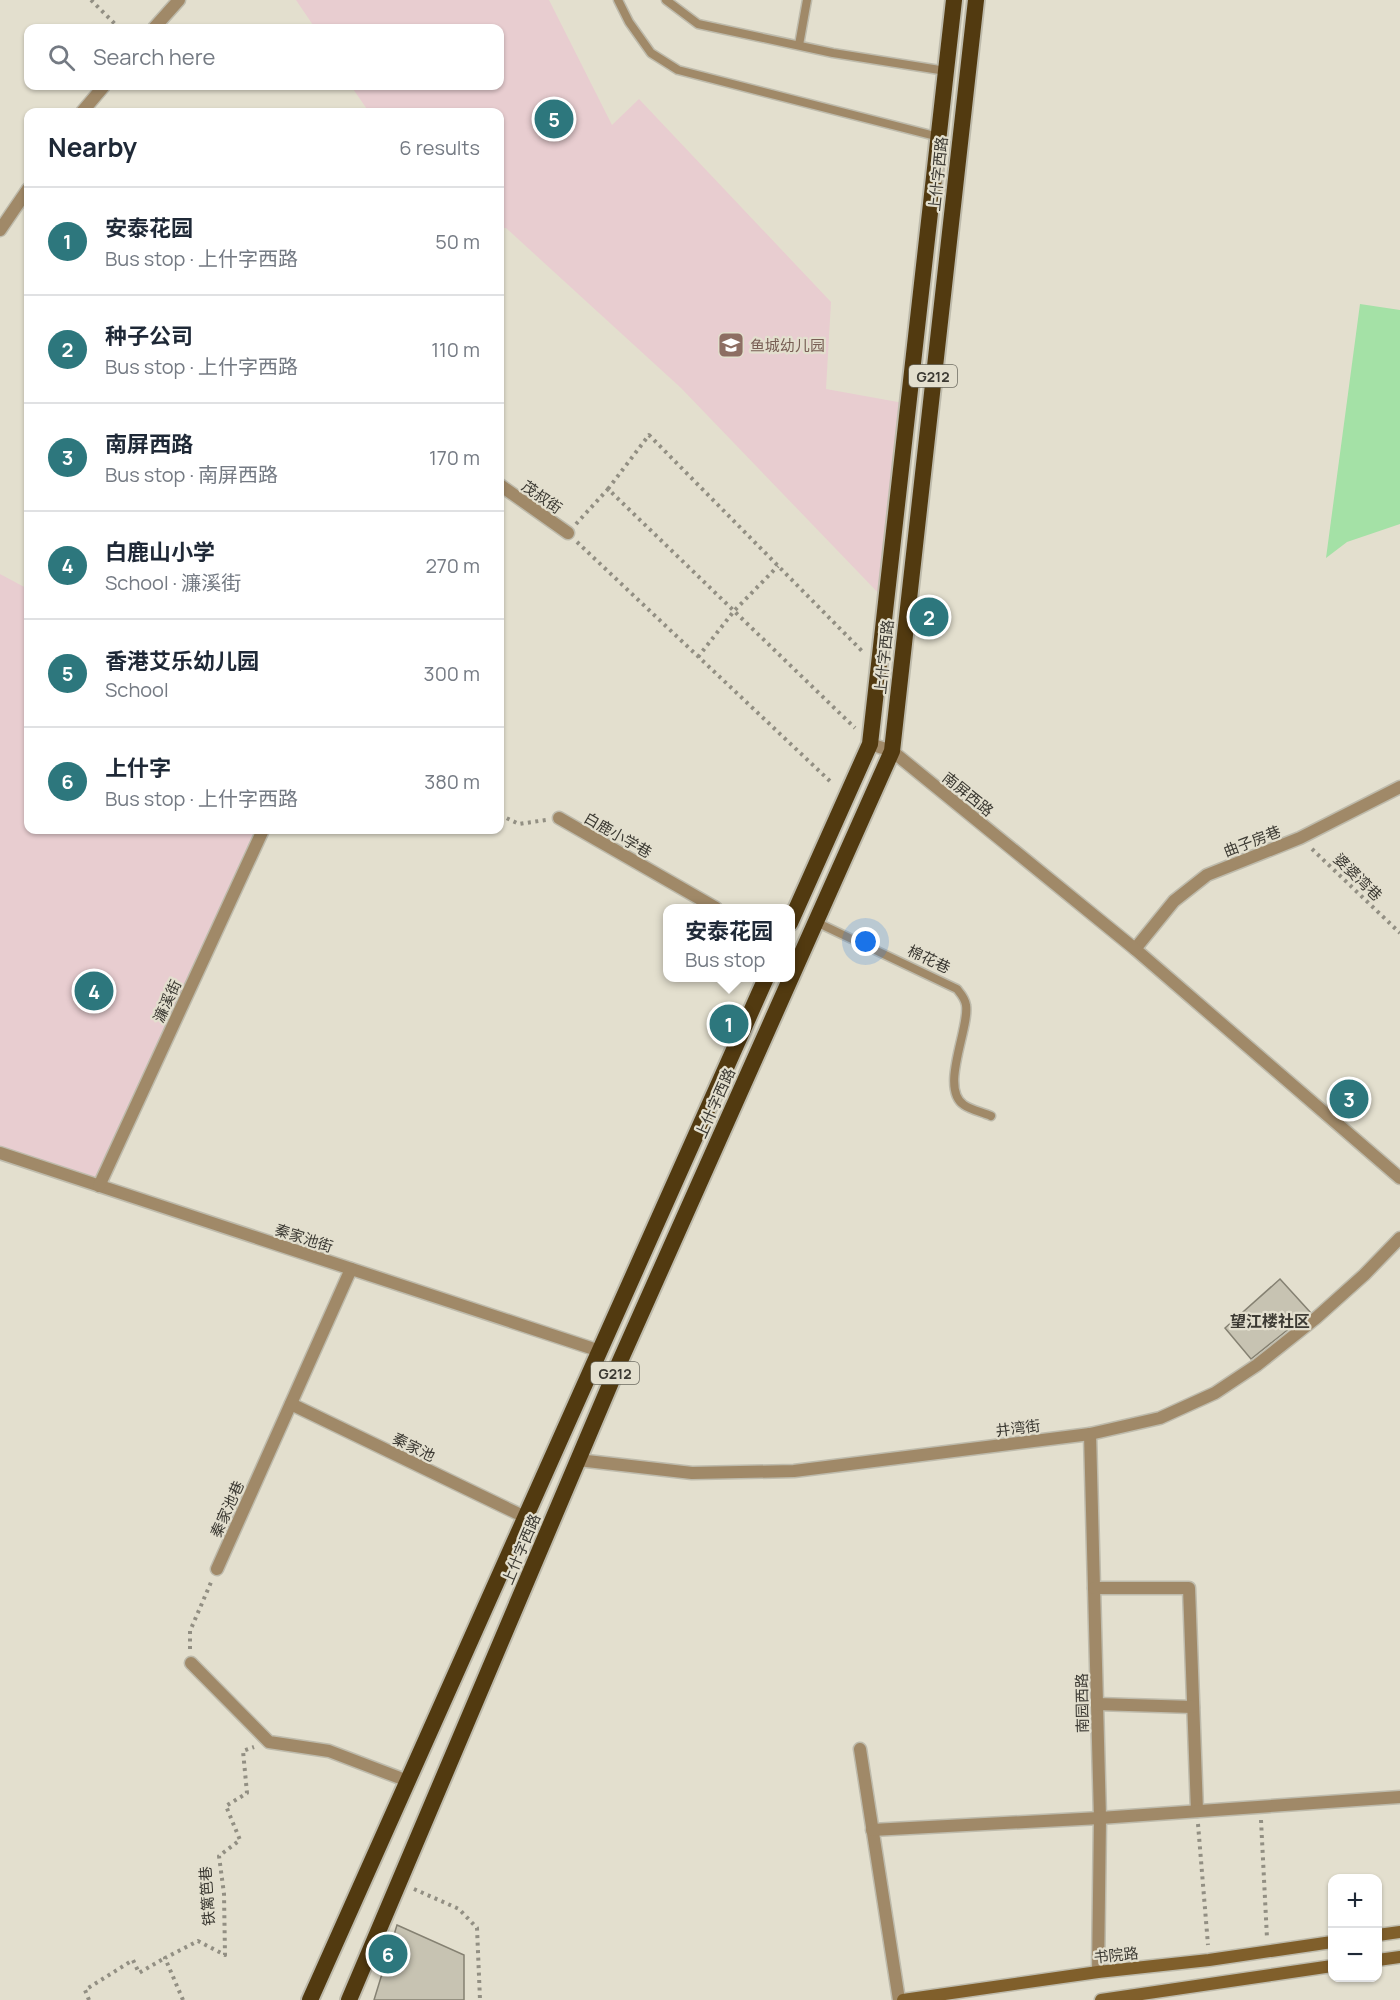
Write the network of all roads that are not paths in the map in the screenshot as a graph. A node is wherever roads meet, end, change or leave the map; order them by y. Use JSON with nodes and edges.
{"nodes":[{"id":1,"x":179,"y":0,"type":"edge"},
{"id":2,"x":618,"y":0,"type":"edge"},
{"id":3,"x":666,"y":0,"type":"edge"},
{"id":4,"x":807,"y":0,"type":"edge"},
{"id":5,"x":954,"y":0,"type":"edge"},
{"id":6,"x":976,"y":0,"type":"edge"},
{"id":7,"x":158,"y":24,"type":"edge"},
{"id":8,"x":800,"y":45,"type":"junction"},
{"id":9,"x":946,"y":71,"type":"junction"},
{"id":10,"x":101,"y":90,"type":"edge"},
{"id":11,"x":85,"y":108,"type":"edge"},
{"id":12,"x":939,"y":137,"type":"junction"},
{"id":13,"x":24,"y":195,"type":"edge"},
{"id":14,"x":0,"y":231,"type":"edge"},
{"id":15,"x":504,"y":488,"type":"edge"},
{"id":16,"x":567,"y":533,"type":"road end"},
{"id":17,"x":870,"y":744,"type":"junction"},
{"id":18,"x":892,"y":751,"type":"junction"},
{"id":19,"x":1400,"y":788,"type":"edge"},
{"id":20,"x":559,"y":818,"type":"road end"},
{"id":21,"x":261,"y":834,"type":"edge"},
{"id":22,"x":707,"y":904,"type":"edge"},
{"id":23,"x":795,"y":912,"type":"edge"},
{"id":24,"x":816,"y":922,"type":"junction"},
{"id":25,"x":1135,"y":949,"type":"junction"},
{"id":26,"x":795,"y":969,"type":"edge"},
{"id":27,"x":764,"y":982,"type":"edge"},
{"id":28,"x":789,"y":982,"type":"edge"},
{"id":29,"x":991,"y":1116,"type":"dead end"},
{"id":30,"x":0,"y":1153,"type":"edge"},
{"id":31,"x":1400,"y":1178,"type":"edge"},
{"id":32,"x":99,"y":1186,"type":"junction"},
{"id":33,"x":1400,"y":1238,"type":"edge"},
{"id":34,"x":351,"y":1269,"type":"junction"},
{"id":35,"x":600,"y":1351,"type":"junction"},
{"id":36,"x":291,"y":1404,"type":"junction"},
{"id":37,"x":1090,"y":1434,"type":"junction"},
{"id":38,"x":578,"y":1460,"type":"junction"},
{"id":39,"x":525,"y":1518,"type":"junction"},
{"id":40,"x":217,"y":1569,"type":"road end"},
{"id":41,"x":1094,"y":1588,"type":"junction"},
{"id":42,"x":190,"y":1663,"type":"road end"},
{"id":43,"x":1098,"y":1704,"type":"junction"},
{"id":44,"x":1193,"y":1707,"type":"junction"},
{"id":45,"x":860,"y":1749,"type":"dead end"},
{"id":46,"x":408,"y":1781,"type":"junction"},
{"id":47,"x":1400,"y":1797,"type":"edge"},
{"id":48,"x":1197,"y":1811,"type":"junction"},
{"id":49,"x":1100,"y":1818,"type":"junction"},
{"id":50,"x":872,"y":1830,"type":"junction"},
{"id":51,"x":1400,"y":1932,"type":"edge"},
{"id":52,"x":1382,"y":1934,"type":"edge"},
{"id":53,"x":1328,"y":1943,"type":"edge"},
{"id":54,"x":1400,"y":1957,"type":"edge"},
{"id":55,"x":1382,"y":1959,"type":"edge"},
{"id":56,"x":1328,"y":1967,"type":"edge"},
{"id":57,"x":1098,"y":1972,"type":"junction"},
{"id":58,"x":310,"y":2000,"type":"edge"},
{"id":59,"x":349,"y":2000,"type":"edge"},
{"id":60,"x":901,"y":2000,"type":"edge"},
{"id":61,"x":1101,"y":2000,"type":"edge"}],
"edges":[{"from":1,"to":7,"type":"street"},
{"from":2,"to":12,"type":"lane"},
{"from":3,"to":8,"type":"lane"},
{"from":4,"to":8,"type":"lane"},
{"from":5,"to":9,"type":"highway","name":"上什字西路","number":"G212"},
{"from":6,"to":18,"type":"highway","name":"上什字西路","number":"G212"},
{"from":8,"to":9,"type":"lane"},
{"from":9,"to":12,"type":"highway","name":"上什字西路","number":"G212"},
{"from":10,"to":11,"type":"street"},
{"from":12,"to":17,"type":"highway","name":"上什字西路","number":"G212"},
{"from":13,"to":14,"type":"street"},
{"from":15,"to":16,"type":"street","name":"茂叔街"},
{"from":17,"to":18,"type":"street","name":"南屏西路"},
{"from":17,"to":23,"type":"highway","name":"上什字西路","number":"G212"},
{"from":18,"to":24,"type":"highway","name":"上什字西路","number":"G212"},
{"from":18,"to":25,"type":"street","name":"南屏西路"},
{"from":19,"to":25,"type":"street","name":"曲子房巷"},
{"from":20,"to":22,"type":"street","name":"白鹿小学巷"},
{"from":21,"to":32,"type":"street","name":"濂溪街"},
{"from":24,"to":26,"type":"highway","name":"上什字西路","number":"G212"},
{"from":24,"to":29,"type":"lane","name":"棉花巷"},
{"from":25,"to":31,"type":"street","name":"南屏西路"},
{"from":27,"to":35,"type":"highway","name":"上什字西路","number":"G212"},
{"from":28,"to":38,"type":"highway","name":"上什字西路","number":"G212"},
{"from":30,"to":32,"type":"street","name":"秦家池街"},
{"from":32,"to":34,"type":"street","name":"秦家池街"},
{"from":33,"to":37,"type":"street","name":"井湾街"},
{"from":34,"to":35,"type":"street","name":"秦家池街"},
{"from":34,"to":36,"type":"street","name":"秦家池巷"},
{"from":35,"to":39,"type":"highway","name":"上什字西路","number":"G212"},
{"from":36,"to":39,"type":"street","name":"秦家池"},
{"from":36,"to":40,"type":"street","name":"秦家池巷"},
{"from":37,"to":38,"type":"street","name":"井湾街"},
{"from":37,"to":41,"type":"street","name":"南园西路"},
{"from":38,"to":59,"type":"highway","name":"上什字西路","number":"G212"},
{"from":39,"to":46,"type":"highway","name":"上什字西路","number":"G212"},
{"from":41,"to":43,"type":"street","name":"南园西路"},
{"from":41,"to":44,"type":"street"},
{"from":42,"to":46,"type":"street"},
{"from":43,"to":44,"type":"street"},
{"from":43,"to":49,"type":"street","name":"南园西路"},
{"from":44,"to":48,"type":"street"},
{"from":45,"to":50,"type":"street"},
{"from":46,"to":58,"type":"highway","name":"上什字西路","number":"G212"},
{"from":47,"to":48,"type":"street"},
{"from":48,"to":49,"type":"street"},
{"from":49,"to":50,"type":"street"},
{"from":49,"to":57,"type":"street","name":"南园西路"},
{"from":50,"to":60,"type":"street"},
{"from":51,"to":52,"type":"main road"},
{"from":53,"to":57,"type":"main road","name":"书院路"},
{"from":54,"to":55,"type":"main road"},
{"from":56,"to":61,"type":"main road"},
{"from":57,"to":60,"type":"main road","name":"书院路"}]}
